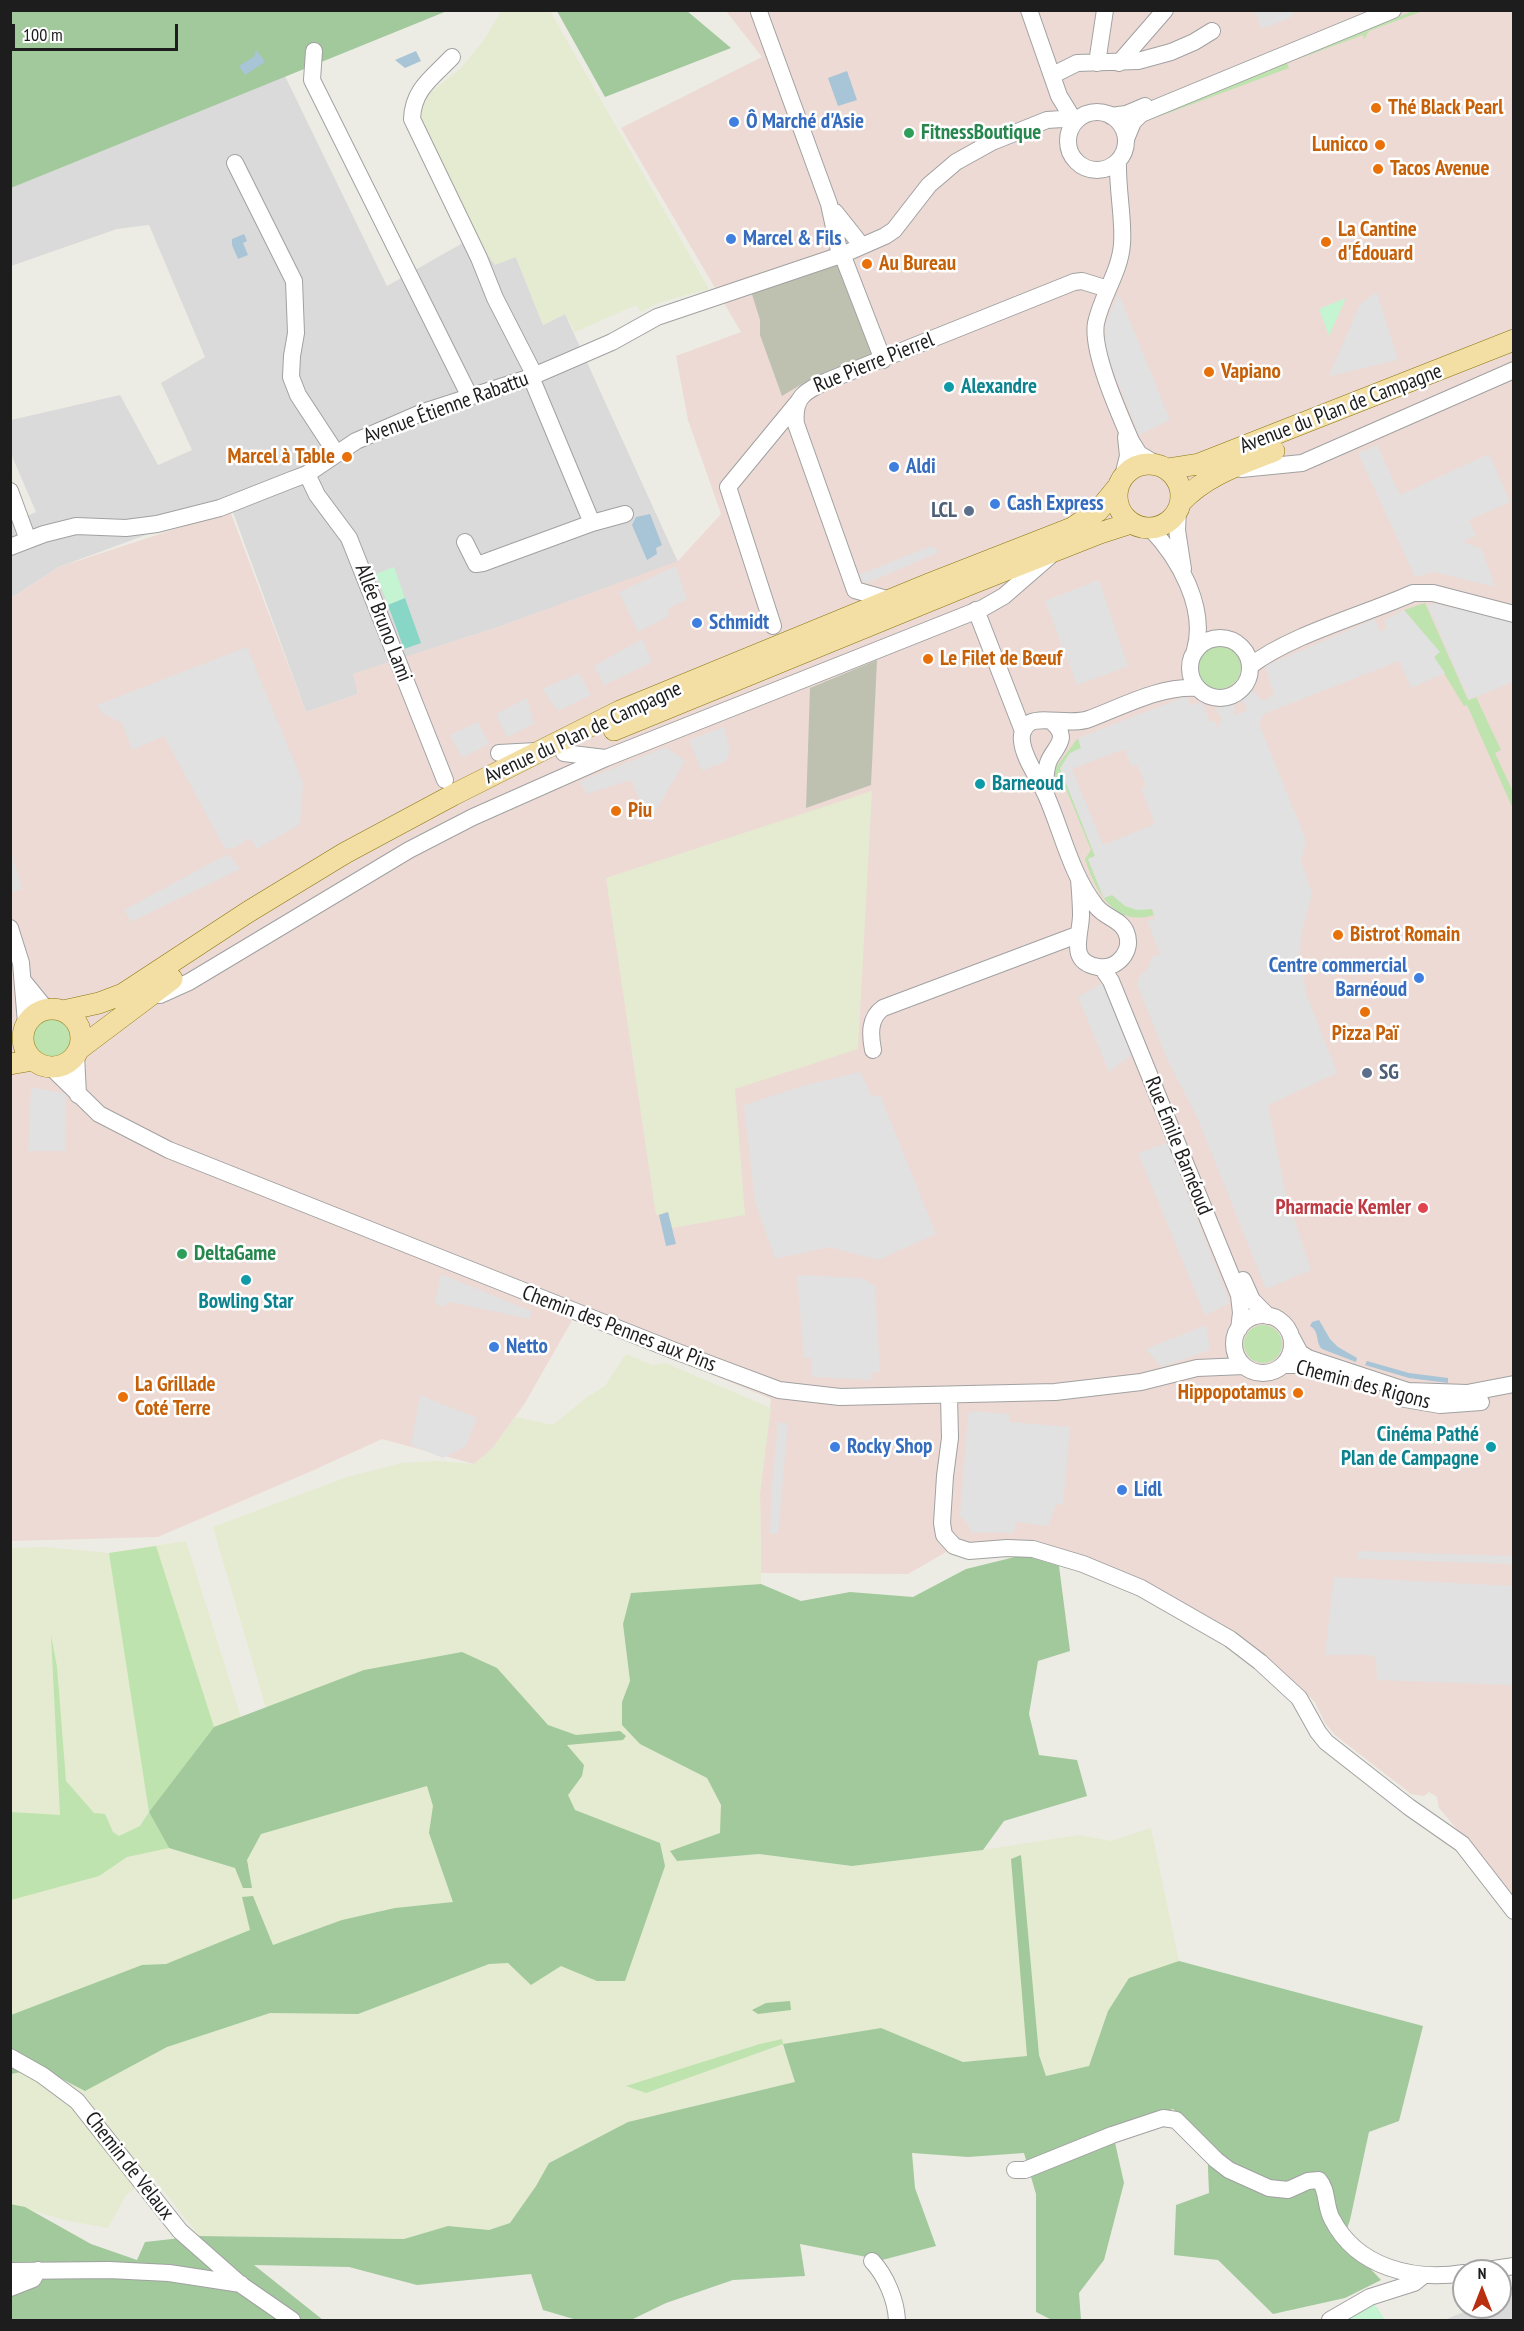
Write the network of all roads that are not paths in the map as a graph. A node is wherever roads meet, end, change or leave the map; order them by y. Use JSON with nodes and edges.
{"nodes":[{"id":1,"x":1029,"y":10,"type":"edge"},
{"id":2,"x":1105,"y":10,"type":"edge"},
{"id":3,"x":1165,"y":10,"type":"edge"},
{"id":4,"x":1380,"y":10,"type":"edge"},
{"id":5,"x":1393,"y":10,"type":"edge"},
{"id":6,"x":759,"y":12,"type":"edge"},
{"id":7,"x":1212,"y":31,"type":"dead end"},
{"id":8,"x":314,"y":51,"type":"dead end"},
{"id":9,"x":452,"y":57,"type":"dead end"},
{"id":10,"x":1097,"y":63,"type":"junction"},
{"id":11,"x":1119,"y":63,"type":"junction"},
{"id":12,"x":1054,"y":77,"type":"junction"},
{"id":13,"x":1092,"y":113,"type":"junction"},
{"id":14,"x":1111,"y":116,"type":"junction"},
{"id":15,"x":1041,"y":122,"type":"junction"},
{"id":16,"x":1075,"y":122,"type":"junction"},
{"id":17,"x":1126,"y":139,"type":"junction"},
{"id":18,"x":1068,"y":142,"type":"junction"},
{"id":19,"x":1118,"y":161,"type":"junction"},
{"id":20,"x":235,"y":163,"type":"dead end"},
{"id":21,"x":1090,"y":170,"type":"junction"},
{"id":22,"x":829,"y":204,"type":"junction"},
{"id":23,"x":1120,"y":210,"type":"junction"},
{"id":24,"x":862,"y":246,"type":"junction"},
{"id":25,"x":842,"y":254,"type":"junction"},
{"id":26,"x":1108,"y":289,"type":"junction"},
{"id":27,"x":1514,"y":340,"type":"edge"},
{"id":28,"x":1514,"y":353,"type":"edge"},
{"id":29,"x":883,"y":360,"type":"junction"},
{"id":30,"x":1514,"y":370,"type":"edge"},
{"id":31,"x":533,"y":377,"type":"junction"},
{"id":32,"x":470,"y":397,"type":"junction"},
{"id":33,"x":798,"y":402,"type":"junction"},
{"id":34,"x":1123,"y":422,"type":"junction"},
{"id":35,"x":336,"y":453,"type":"junction"},
{"id":36,"x":1161,"y":466,"type":"junction"},
{"id":37,"x":1228,"y":470,"type":"junction"},
{"id":38,"x":307,"y":474,"type":"junction"},
{"id":39,"x":1120,"y":482,"type":"junction"},
{"id":40,"x":10,"y":491,"type":"edge"},
{"id":41,"x":1180,"y":506,"type":"junction"},
{"id":42,"x":626,"y":514,"type":"dead end"},
{"id":43,"x":592,"y":523,"type":"junction"},
{"id":44,"x":1141,"y":525,"type":"junction"},
{"id":45,"x":28,"y":540,"type":"junction"},
{"id":46,"x":465,"y":542,"type":"dead end"},
{"id":47,"x":10,"y":547,"type":"edge"},
{"id":48,"x":1055,"y":551,"type":"junction"},
{"id":49,"x":1184,"y":579,"type":"junction"},
{"id":50,"x":890,"y":600,"type":"junction"},
{"id":51,"x":976,"y":610,"type":"junction"},
{"id":52,"x":1197,"y":612,"type":"junction"},
{"id":53,"x":1514,"y":614,"type":"edge"},
{"id":54,"x":773,"y":626,"type":"dead end"},
{"id":55,"x":1221,"y":638,"type":"junction"},
{"id":56,"x":1192,"y":658,"type":"junction"},
{"id":57,"x":1247,"y":659,"type":"junction"},
{"id":58,"x":1197,"y":688,"type":"junction"},
{"id":59,"x":1160,"y":692,"type":"junction"},
{"id":60,"x":1085,"y":721,"type":"junction"},
{"id":61,"x":1052,"y":722,"type":"junction"},
{"id":62,"x":1023,"y":731,"type":"junction"},
{"id":63,"x":1056,"y":748,"type":"junction"},
{"id":64,"x":1024,"y":749,"type":"junction"},
{"id":65,"x":540,"y":751,"type":"junction"},
{"id":66,"x":499,"y":753,"type":"dead end"},
{"id":67,"x":564,"y":753,"type":"junction"},
{"id":68,"x":606,"y":758,"type":"junction"},
{"id":69,"x":445,"y":780,"type":"dead end"},
{"id":70,"x":1045,"y":793,"type":"junction"},
{"id":71,"x":1079,"y":879,"type":"junction"},
{"id":72,"x":1108,"y":916,"type":"junction"},
{"id":73,"x":10,"y":928,"type":"edge"},
{"id":74,"x":1079,"y":931,"type":"junction"},
{"id":75,"x":1040,"y":949,"type":"junction"},
{"id":76,"x":1078,"y":953,"type":"junction"},
{"id":77,"x":1119,"y":962,"type":"junction"},
{"id":78,"x":1102,"y":968,"type":"junction"},
{"id":79,"x":24,"y":982,"type":"junction"},
{"id":80,"x":135,"y":1005,"type":"junction"},
{"id":81,"x":55,"y":1010,"type":"junction"},
{"id":82,"x":20,"y":1030,"type":"edge"},
{"id":83,"x":873,"y":1050,"type":"dead end"},
{"id":84,"x":78,"y":1052,"type":"junction"},
{"id":85,"x":10,"y":1064,"type":"edge"},
{"id":86,"x":42,"y":1064,"type":"junction"},
{"id":87,"x":78,"y":1095,"type":"junction"},
{"id":88,"x":1268,"y":1316,"type":"junction"},
{"id":89,"x":1237,"y":1335,"type":"junction"},
{"id":90,"x":1292,"y":1338,"type":"junction"},
{"id":91,"x":1284,"y":1365,"type":"junction"},
{"id":92,"x":1244,"y":1366,"type":"junction"},
{"id":93,"x":1197,"y":1368,"type":"junction"},
{"id":94,"x":1514,"y":1384,"type":"edge"},
{"id":95,"x":949,"y":1395,"type":"junction"},
{"id":96,"x":1514,"y":1396,"type":"edge"},
{"id":97,"x":1514,"y":1911,"type":"edge"},
{"id":98,"x":10,"y":2057,"type":"edge"},
{"id":99,"x":1015,"y":2170,"type":"dead end"},
{"id":100,"x":872,"y":2261,"type":"dead end"},
{"id":101,"x":38,"y":2270,"type":"junction"},
{"id":102,"x":10,"y":2271,"type":"edge"},
{"id":103,"x":1452,"y":2274,"type":"edge"},
{"id":104,"x":1424,"y":2275,"type":"junction"},
{"id":105,"x":241,"y":2284,"type":"junction"},
{"id":106,"x":10,"y":2288,"type":"edge"},
{"id":107,"x":292,"y":2320,"type":"edge"},
{"id":108,"x":897,"y":2320,"type":"edge"},
{"id":109,"x":1330,"y":2320,"type":"edge"}],
"edges":[{"from":1,"to":12,"type":"street"},
{"from":2,"to":10,"type":"street"},
{"from":3,"to":11,"type":"street"},
{"from":4,"to":14,"type":"street"},
{"from":5,"to":17,"type":"street"},
{"from":6,"to":22,"type":"street"},
{"from":7,"to":11,"type":"street"},
{"from":8,"to":32,"type":"street"},
{"from":9,"to":31,"type":"street"},
{"from":10,"to":11,"type":"street"},
{"from":10,"to":12,"type":"street"},
{"from":12,"to":13,"type":"street"},
{"from":12,"to":15,"type":"street"},
{"from":12,"to":16,"type":"street"},
{"from":13,"to":14,"type":"street"},
{"from":13,"to":16,"type":"street"},
{"from":14,"to":17,"type":"street"},
{"from":15,"to":16,"type":"street"},
{"from":15,"to":18,"type":"street"},
{"from":15,"to":24,"type":"street","name":"Avenue Étienne Rabattu"},
{"from":16,"to":18,"type":"street"},
{"from":17,"to":19,"type":"street"},
{"from":18,"to":21,"type":"street"},
{"from":19,"to":21,"type":"street"},
{"from":19,"to":23,"type":"street"},
{"from":20,"to":35,"type":"street"},
{"from":21,"to":23,"type":"street"},
{"from":22,"to":24,"type":"street"},
{"from":22,"to":25,"type":"street"},
{"from":23,"to":26,"type":"street"},
{"from":24,"to":25,"type":"street","name":"Avenue Étienne Rabattu"},
{"from":25,"to":29,"type":"street"},
{"from":25,"to":31,"type":"street","name":"Avenue Étienne Rabattu"},
{"from":26,"to":29,"type":"street","name":"Rue Pierre Pierrel"},
{"from":26,"to":34,"type":"street"},
{"from":27,"to":36,"type":"main road","name":"Avenue du Plan de Campagne"},
{"from":28,"to":37,"type":"main road","name":"Avenue du Plan de Campagne"},
{"from":29,"to":33,"type":"street","name":"Rue Pierre Pierrel"},
{"from":30,"to":37,"type":"street"},
{"from":31,"to":32,"type":"street","name":"Avenue Étienne Rabattu"},
{"from":31,"to":43,"type":"street"},
{"from":32,"to":35,"type":"street","name":"Avenue Étienne Rabattu"},
{"from":33,"to":50,"type":"street","name":"Rue Pierre Pierrel"},
{"from":33,"to":54,"type":"street"},
{"from":34,"to":36,"type":"street"},
{"from":34,"to":39,"type":"street"},
{"from":35,"to":38,"type":"street","name":"Avenue Étienne Rabattu"},
{"from":36,"to":39,"type":"main road"},
{"from":36,"to":41,"type":"main road"},
{"from":37,"to":41,"type":"main road","name":"Avenue du Plan de Campagne"},
{"from":38,"to":45,"type":"street","name":"Avenue Étienne Rabattu"},
{"from":38,"to":69,"type":"street","name":"Allée Bruno Lami"},
{"from":39,"to":44,"type":"main road"},
{"from":39,"to":50,"type":"main road","name":"Avenue du Plan de Campagne"},
{"from":40,"to":45,"type":"street"},
{"from":41,"to":44,"type":"main road"},
{"from":41,"to":49,"type":"street"},
{"from":42,"to":43,"type":"street"},
{"from":43,"to":46,"type":"street"},
{"from":44,"to":48,"type":"main road","name":"Avenue du Plan de Campagne"},
{"from":44,"to":49,"type":"street"},
{"from":45,"to":47,"type":"street","name":"Avenue Étienne Rabattu"},
{"from":48,"to":51,"type":"street"},
{"from":48,"to":67,"type":"main road","name":"Avenue du Plan de Campagne"},
{"from":49,"to":52,"type":"street"},
{"from":50,"to":65,"type":"main road","name":"Avenue du Plan de Campagne"},
{"from":51,"to":62,"type":"street"},
{"from":51,"to":68,"type":"street"},
{"from":52,"to":55,"type":"street"},
{"from":52,"to":56,"type":"street"},
{"from":53,"to":57,"type":"street"},
{"from":55,"to":56,"type":"street"},
{"from":55,"to":57,"type":"street"},
{"from":56,"to":58,"type":"street"},
{"from":56,"to":59,"type":"street"},
{"from":57,"to":58,"type":"street"},
{"from":58,"to":59,"type":"street"},
{"from":59,"to":60,"type":"street"},
{"from":60,"to":61,"type":"street"},
{"from":60,"to":63,"type":"street"},
{"from":61,"to":62,"type":"street"},
{"from":61,"to":63,"type":"street"},
{"from":62,"to":64,"type":"street"},
{"from":63,"to":64,"type":"street"},
{"from":63,"to":70,"type":"street"},
{"from":64,"to":70,"type":"street"},
{"from":65,"to":66,"type":"street"},
{"from":65,"to":81,"type":"main road","name":"Avenue du Plan de Campagne"},
{"from":67,"to":68,"type":"street"},
{"from":67,"to":80,"type":"main road","name":"Avenue du Plan de Campagne"},
{"from":68,"to":80,"type":"street"},
{"from":70,"to":71,"type":"street"},
{"from":71,"to":72,"type":"street"},
{"from":71,"to":74,"type":"street"},
{"from":72,"to":74,"type":"street"},
{"from":72,"to":77,"type":"street"},
{"from":73,"to":79,"type":"street"},
{"from":74,"to":75,"type":"street"},
{"from":74,"to":76,"type":"street"},
{"from":75,"to":76,"type":"street"},
{"from":75,"to":83,"type":"street"},
{"from":76,"to":78,"type":"street","name":"Rue Émile Barnéoud"},
{"from":77,"to":78,"type":"street"},
{"from":77,"to":88,"type":"street","name":"Rue Émile Barnéoud"},
{"from":78,"to":89,"type":"street","name":"Rue Émile Barnéoud"},
{"from":79,"to":81,"type":"street"},
{"from":79,"to":82,"type":"street"},
{"from":80,"to":84,"type":"main road","name":"Avenue du Plan de Campagne"},
{"from":81,"to":82,"type":"main road"},
{"from":81,"to":84,"type":"main road"},
{"from":82,"to":86,"type":"main road"},
{"from":84,"to":86,"type":"main road"},
{"from":84,"to":87,"type":"street"},
{"from":85,"to":86,"type":"main road"},
{"from":86,"to":87,"type":"street","name":"Chemin des Pennes aux Pins"},
{"from":87,"to":95,"type":"street","name":"Chemin des Pennes aux Pins"},
{"from":88,"to":89,"type":"street"},
{"from":88,"to":90,"type":"street"},
{"from":89,"to":92,"type":"street"},
{"from":89,"to":93,"type":"street","name":"Chemin des Pennes aux Pins"},
{"from":90,"to":91,"type":"street"},
{"from":90,"to":94,"type":"street","name":"Chemin des Rigons"},
{"from":91,"to":92,"type":"street"},
{"from":91,"to":96,"type":"street","name":"Chemin des Rigons"},
{"from":92,"to":93,"type":"street","name":"Chemin des Pennes aux Pins"},
{"from":93,"to":95,"type":"street","name":"Chemin des Pennes aux Pins"},
{"from":95,"to":97,"type":"street"},
{"from":98,"to":105,"type":"street","name":"Chemin de Velaux"},
{"from":99,"to":104,"type":"street"},
{"from":100,"to":108,"type":"street"},
{"from":101,"to":102,"type":"street"},
{"from":101,"to":105,"type":"street"},
{"from":101,"to":106,"type":"street"},
{"from":103,"to":104,"type":"street"},
{"from":104,"to":109,"type":"street"},
{"from":105,"to":107,"type":"street","name":"Chemin de Velaux"}]}
